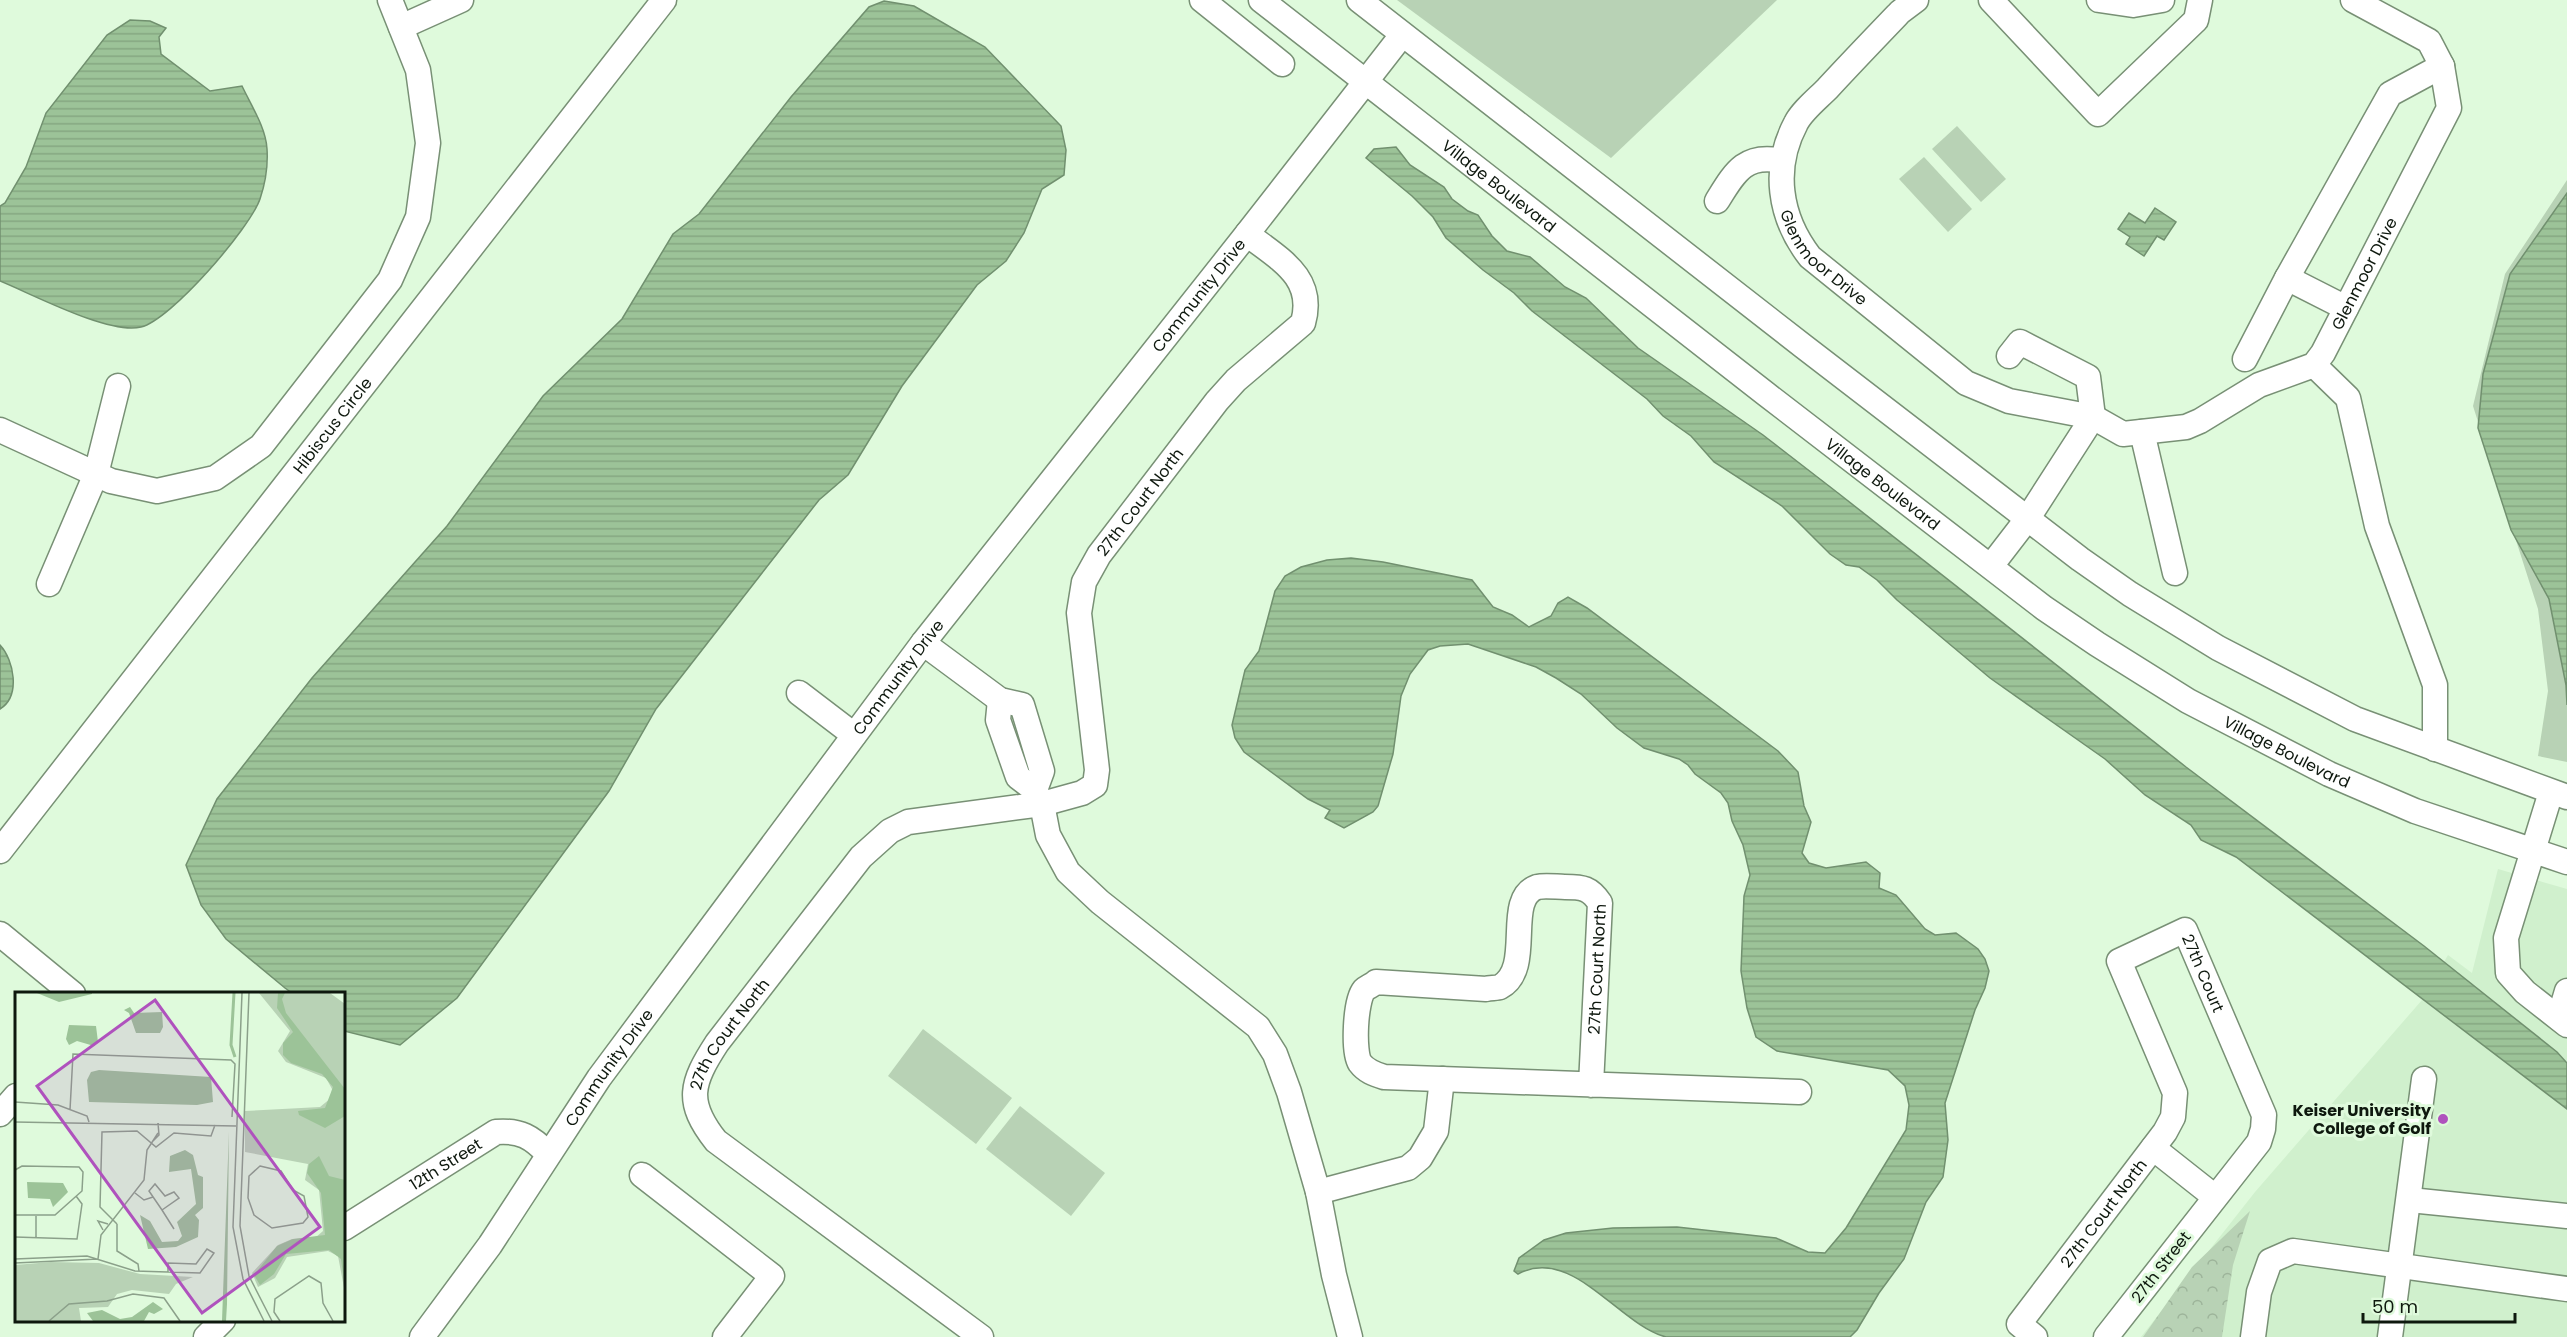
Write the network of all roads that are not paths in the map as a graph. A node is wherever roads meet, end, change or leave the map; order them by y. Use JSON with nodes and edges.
{"nodes":[{"id":1,"x":390,"y":0,"type":"edge"},
{"id":2,"x":461,"y":0,"type":"edge"},
{"id":3,"x":664,"y":0,"type":"edge"},
{"id":4,"x":1202,"y":0,"type":"edge"},
{"id":5,"x":1261,"y":0,"type":"edge"},
{"id":6,"x":1359,"y":0,"type":"edge"},
{"id":7,"x":1916,"y":0,"type":"edge"},
{"id":8,"x":1991,"y":0,"type":"edge"},
{"id":9,"x":2099,"y":0,"type":"edge"},
{"id":10,"x":2162,"y":0,"type":"edge"},
{"id":11,"x":2200,"y":0,"type":"edge"},
{"id":12,"x":2353,"y":0,"type":"edge"},
{"id":13,"x":401,"y":27,"type":"junction"},
{"id":14,"x":1402,"y":35,"type":"junction"},
{"id":15,"x":1282,"y":64,"type":"dead end"},
{"id":16,"x":2442,"y":66,"type":"junction"},
{"id":17,"x":1364,"y":82,"type":"junction"},
{"id":18,"x":1782,"y":161,"type":"junction"},
{"id":19,"x":1717,"y":201,"type":"dead end"},
{"id":20,"x":1247,"y":234,"type":"junction"},
{"id":21,"x":2287,"y":278,"type":"junction"},
{"id":22,"x":2346,"y":308,"type":"junction"},
{"id":23,"x":2009,"y":356,"type":"dead end"},
{"id":24,"x":2245,"y":359,"type":"dead end"},
{"id":25,"x":2314,"y":365,"type":"junction"},
{"id":26,"x":118,"y":387,"type":"dead end"},
{"id":27,"x":2093,"y":417,"type":"junction"},
{"id":28,"x":0,"y":430,"type":"edge"},
{"id":29,"x":2142,"y":432,"type":"junction"},
{"id":30,"x":96,"y":474,"type":"junction"},
{"id":31,"x":2028,"y":518,"type":"junction"},
{"id":32,"x":1991,"y":566,"type":"junction"},
{"id":33,"x":2175,"y":573,"type":"dead end"},
{"id":34,"x":49,"y":584,"type":"dead end"},
{"id":35,"x":923,"y":643,"type":"junction"},
{"id":36,"x":799,"y":693,"type":"dead end"},
{"id":37,"x":854,"y":735,"type":"junction"},
{"id":38,"x":2435,"y":749,"type":"junction"},
{"id":39,"x":2559,"y":795,"type":"edge"},
{"id":40,"x":1038,"y":797,"type":"junction"},
{"id":41,"x":0,"y":851,"type":"edge"},
{"id":42,"x":2533,"y":852,"type":"junction"},
{"id":43,"x":2567,"y":862,"type":"edge"},
{"id":44,"x":0,"y":934,"type":"edge"},
{"id":45,"x":72,"y":992,"type":"edge"},
{"id":46,"x":2567,"y":992,"type":"edge"},
{"id":47,"x":2563,"y":1022,"type":"edge"},
{"id":48,"x":1442,"y":1079,"type":"junction"},
{"id":49,"x":2424,"y":1079,"type":"dead end"},
{"id":50,"x":1591,"y":1085,"type":"junction"},
{"id":51,"x":1799,"y":1092,"type":"dead end"},
{"id":52,"x":15,"y":1097,"type":"edge"},
{"id":53,"x":0,"y":1114,"type":"edge"},
{"id":54,"x":2153,"y":1148,"type":"junction"},
{"id":55,"x":548,"y":1154,"type":"junction"},
{"id":56,"x":642,"y":1174,"type":"dead end"},
{"id":57,"x":1318,"y":1192,"type":"junction"},
{"id":58,"x":2215,"y":1197,"type":"junction"},
{"id":59,"x":2410,"y":1200,"type":"junction"},
{"id":60,"x":2567,"y":1216,"type":"edge"},
{"id":61,"x":347,"y":1220,"type":"edge"},
{"id":62,"x":2400,"y":1267,"type":"junction"},
{"id":63,"x":2567,"y":1289,"type":"edge"},
{"id":64,"x":221,"y":1322,"type":"edge"},
{"id":65,"x":206,"y":1337,"type":"edge"},
{"id":66,"x":422,"y":1337,"type":"edge"},
{"id":67,"x":725,"y":1337,"type":"edge"},
{"id":68,"x":981,"y":1337,"type":"edge"},
{"id":69,"x":1350,"y":1337,"type":"edge"},
{"id":70,"x":2035,"y":1337,"type":"edge"},
{"id":71,"x":2106,"y":1337,"type":"edge"},
{"id":72,"x":2253,"y":1337,"type":"edge"},
{"id":73,"x":2390,"y":1337,"type":"edge"}],
"edges":[{"from":1,"to":13,"type":"street"},
{"from":2,"to":13,"type":"street"},
{"from":3,"to":41,"type":"street","name":"Hibiscus Circle"},
{"from":4,"to":15,"type":"street"},
{"from":5,"to":17,"type":"street","name":"Village Boulevard"},
{"from":6,"to":14,"type":"street"},
{"from":7,"to":18,"type":"street","name":"Glenmoor Drive"},
{"from":8,"to":11,"type":"street"},
{"from":9,"to":10,"type":"street"},
{"from":12,"to":16,"type":"street","name":"Glenmoor Drive"},
{"from":13,"to":30,"type":"street"},
{"from":14,"to":17,"type":"street","name":"Community Drive"},
{"from":14,"to":31,"type":"street"},
{"from":16,"to":21,"type":"street"},
{"from":16,"to":22,"type":"street","name":"Glenmoor Drive"},
{"from":17,"to":20,"type":"street","name":"Community Drive"},
{"from":17,"to":32,"type":"street","name":"Village Boulevard"},
{"from":18,"to":19,"type":"street"},
{"from":18,"to":27,"type":"street","name":"Glenmoor Drive"},
{"from":20,"to":35,"type":"street","name":"Community Drive"},
{"from":20,"to":40,"type":"street","name":"27th Court North"},
{"from":21,"to":22,"type":"street"},
{"from":21,"to":24,"type":"street"},
{"from":22,"to":25,"type":"street","name":"Glenmoor Drive"},
{"from":23,"to":27,"type":"street"},
{"from":25,"to":29,"type":"street","name":"Glenmoor Drive"},
{"from":25,"to":38,"type":"street"},
{"from":26,"to":30,"type":"street"},
{"from":27,"to":29,"type":"street","name":"Glenmoor Drive"},
{"from":27,"to":31,"type":"street"},
{"from":28,"to":30,"type":"street"},
{"from":29,"to":33,"type":"street"},
{"from":30,"to":34,"type":"street"},
{"from":31,"to":32,"type":"street"},
{"from":31,"to":38,"type":"street"},
{"from":32,"to":42,"type":"street","name":"Village Boulevard"},
{"from":35,"to":37,"type":"street","name":"Community Drive"},
{"from":35,"to":40,"type":"street"},
{"from":36,"to":37,"type":"street"},
{"from":37,"to":55,"type":"street","name":"Community Drive"},
{"from":38,"to":39,"type":"street"},
{"from":39,"to":42,"type":"street"},
{"from":40,"to":57,"type":"street"},
{"from":40,"to":68,"type":"street","name":"27th Court North"},
{"from":42,"to":43,"type":"street","name":"Village Boulevard"},
{"from":42,"to":47,"type":"street"},
{"from":44,"to":45,"type":"street"},
{"from":46,"to":47,"type":"street"},
{"from":48,"to":50,"type":"street","name":"27th Court North"},
{"from":48,"to":50,"type":"street","name":"27th Court North"},
{"from":48,"to":57,"type":"street"},
{"from":49,"to":59,"type":"street"},
{"from":50,"to":51,"type":"street","name":"27th Court North"},
{"from":52,"to":53,"type":"street"},
{"from":54,"to":58,"type":"street","name":"27th Court North"},
{"from":54,"to":58,"type":"street","name":"27th Court"},
{"from":54,"to":70,"type":"street","name":"27th Court North"},
{"from":55,"to":61,"type":"street","name":"12th Street"},
{"from":55,"to":66,"type":"street","name":"Community Drive"},
{"from":56,"to":67,"type":"street"},
{"from":57,"to":69,"type":"street"},
{"from":58,"to":71,"type":"street","name":"27th Street"},
{"from":59,"to":60,"type":"street"},
{"from":59,"to":62,"type":"street"},
{"from":62,"to":63,"type":"street"},
{"from":62,"to":72,"type":"street"},
{"from":62,"to":73,"type":"street"},
{"from":64,"to":65,"type":"street"}]}
